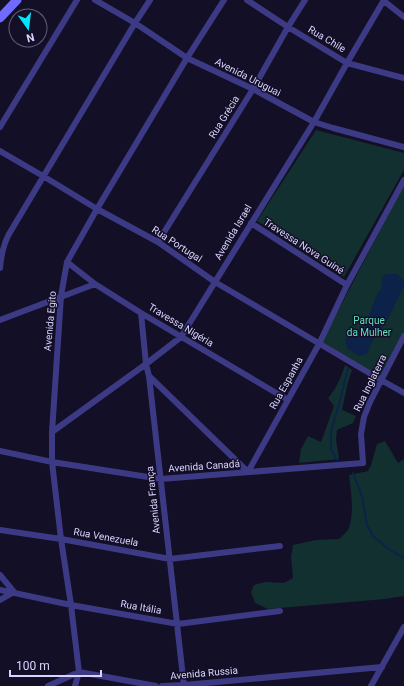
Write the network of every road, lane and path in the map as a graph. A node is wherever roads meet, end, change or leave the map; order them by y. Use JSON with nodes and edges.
{"nodes":[{"id":1,"x":17,"y":0,"type":"edge"},
{"id":2,"x":77,"y":0,"type":"edge"},
{"id":3,"x":95,"y":0,"type":"edge"},
{"id":4,"x":150,"y":0,"type":"edge"},
{"id":5,"x":224,"y":0,"type":"edge"},
{"id":6,"x":247,"y":0,"type":"edge"},
{"id":7,"x":305,"y":0,"type":"edge"},
{"id":8,"x":384,"y":0,"type":"edge"},
{"id":9,"x":404,"y":17,"type":"edge"},
{"id":10,"x":0,"y":18,"type":"edge"},
{"id":11,"x":135,"y":23,"type":"junction"},
{"id":12,"x":288,"y":27,"type":"junction"},
{"id":13,"x":187,"y":58,"type":"junction"},
{"id":14,"x":347,"y":63,"type":"junction"},
{"id":15,"x":404,"y":78,"type":"edge"},
{"id":16,"x":253,"y":89,"type":"junction"},
{"id":17,"x":314,"y":122,"type":"junction"},
{"id":18,"x":0,"y":127,"type":"edge"},
{"id":19,"x":404,"y":147,"type":"edge"},
{"id":20,"x":0,"y":151,"type":"edge"},
{"id":21,"x":43,"y":176,"type":"junction"},
{"id":22,"x":404,"y":180,"type":"edge"},
{"id":23,"x":97,"y":209,"type":"junction"},
{"id":24,"x":251,"y":223,"type":"junction"},
{"id":25,"x":158,"y":242,"type":"junction"},
{"id":26,"x":67,"y":262,"type":"junction"},
{"id":27,"x":0,"y":268,"type":"edge"},
{"id":28,"x":215,"y":282,"type":"junction"},
{"id":29,"x":95,"y":284,"type":"junction"},
{"id":30,"x":347,"y":286,"type":"junction"},
{"id":31,"x":61,"y":296,"type":"junction"},
{"id":32,"x":141,"y":313,"type":"junction"},
{"id":33,"x":0,"y":320,"type":"edge"},
{"id":34,"x":404,"y":336,"type":"edge"},
{"id":35,"x":181,"y":337,"type":"junction"},
{"id":36,"x":319,"y":344,"type":"junction"},
{"id":37,"x":146,"y":364,"type":"junction"},
{"id":38,"x":149,"y":376,"type":"junction"},
{"id":39,"x":381,"y":380,"type":"junction"},
{"id":40,"x":404,"y":393,"type":"edge"},
{"id":41,"x":288,"y":400,"type":"junction"},
{"id":42,"x":52,"y":432,"type":"junction"},
{"id":43,"x":0,"y":451,"type":"edge"},
{"id":44,"x":52,"y":462,"type":"junction"},
{"id":45,"x":364,"y":463,"type":"joint"},
{"id":46,"x":248,"y":472,"type":"junction"},
{"id":47,"x":161,"y":479,"type":"junction"},
{"id":48,"x":0,"y":530,"type":"edge"},
{"id":49,"x":61,"y":539,"type":"junction"},
{"id":50,"x":280,"y":546,"type":"dead end"},
{"id":51,"x":170,"y":559,"type":"junction"},
{"id":52,"x":0,"y":575,"type":"edge"},
{"id":53,"x":0,"y":590,"type":"edge"},
{"id":54,"x":14,"y":592,"type":"junction"},
{"id":55,"x":0,"y":600,"type":"edge"},
{"id":56,"x":71,"y":605,"type":"junction"},
{"id":57,"x":280,"y":611,"type":"dead end"},
{"id":58,"x":178,"y":624,"type":"junction"},
{"id":59,"x":404,"y":627,"type":"edge"},
{"id":60,"x":382,"y":667,"type":"junction"},
{"id":61,"x":79,"y":672,"type":"junction"},
{"id":62,"x":48,"y":686,"type":"edge"},
{"id":63,"x":75,"y":686,"type":"edge"},
{"id":64,"x":156,"y":686,"type":"edge"},
{"id":65,"x":162,"y":686,"type":"edge"},
{"id":66,"x":184,"y":686,"type":"edge"},
{"id":67,"x":371,"y":686,"type":"edge"}],
"edges":[{"from":1,"to":10,"type":"street"},
{"from":2,"to":18,"type":"street"},
{"from":3,"to":11,"type":"street","name":"Avenida Uruguai"},
{"from":4,"to":11,"type":"street"},
{"from":5,"to":13,"type":"street","name":"Avenida Egito"},
{"from":6,"to":12,"type":"street","name":"Rua Chile"},
{"from":7,"to":12,"type":"street","name":"Rua Grécia"},
{"from":8,"to":9,"type":"street"},
{"from":8,"to":14,"type":"street","name":"Avenida Israel"},
{"from":11,"to":13,"type":"street","name":"Avenida Uruguai"},
{"from":11,"to":21,"type":"street"},
{"from":12,"to":14,"type":"street","name":"Rua Chile"},
{"from":12,"to":16,"type":"street","name":"Rua Grécia"},
{"from":13,"to":16,"type":"street","name":"Avenida Uruguai"},
{"from":13,"to":23,"type":"street","name":"Avenida Egito"},
{"from":14,"to":15,"type":"street","name":"Rua Chile"},
{"from":14,"to":17,"type":"street","name":"Avenida Israel"},
{"from":16,"to":17,"type":"street","name":"Avenida Uruguai"},
{"from":16,"to":25,"type":"street","name":"Rua Grécia"},
{"from":17,"to":19,"type":"street","name":"Avenida Uruguai"},
{"from":17,"to":24,"type":"street","name":"Avenida Israel"},
{"from":20,"to":21,"type":"street","name":"Rua Portugal"},
{"from":21,"to":23,"type":"street","name":"Rua Portugal"},
{"from":21,"to":27,"type":"street"},
{"from":22,"to":30,"type":"street","name":"Rua Espanha"},
{"from":23,"to":25,"type":"street","name":"Rua Portugal"},
{"from":23,"to":26,"type":"street","name":"Avenida Egito"},
{"from":24,"to":28,"type":"street","name":"Avenida Israel"},
{"from":24,"to":30,"type":"street","name":"Travessa Nova Guiné"},
{"from":25,"to":28,"type":"street","name":"Rua Portugal"},
{"from":26,"to":29,"type":"street","name":"Travessa Nigéria"},
{"from":26,"to":31,"type":"street","name":"Avenida Egito"},
{"from":28,"to":35,"type":"street","name":"Avenida Israel"},
{"from":28,"to":36,"type":"street","name":"Rua Portugal"},
{"from":29,"to":31,"type":"street"},
{"from":29,"to":32,"type":"street","name":"Travessa Nigéria"},
{"from":30,"to":36,"type":"street","name":"Rua Espanha"},
{"from":31,"to":33,"type":"street"},
{"from":31,"to":42,"type":"street","name":"Avenida Egito"},
{"from":32,"to":35,"type":"street","name":"Travessa Nigéria"},
{"from":32,"to":37,"type":"street","name":"Avenida França"},
{"from":34,"to":39,"type":"street","name":"Rua Inglaterra"},
{"from":35,"to":37,"type":"street","name":"Avenida Israel"},
{"from":35,"to":41,"type":"street","name":"Travessa Nigéria"},
{"from":36,"to":39,"type":"street","name":"Rua Portugal"},
{"from":36,"to":41,"type":"street","name":"Rua Espanha"},
{"from":37,"to":38,"type":"street","name":"Avenida França"},
{"from":37,"to":42,"type":"street","name":"Avenida Israel"},
{"from":38,"to":46,"type":"street"},
{"from":38,"to":47,"type":"street","name":"Avenida França"},
{"from":39,"to":40,"type":"street","name":"Rua Portugal"},
{"from":39,"to":45,"type":"street","name":"Rua Inglaterra"},
{"from":41,"to":46,"type":"street","name":"Rua Espanha"},
{"from":42,"to":44,"type":"street","name":"Avenida Egito"},
{"from":43,"to":44,"type":"street","name":"Avenida Canadá"},
{"from":44,"to":47,"type":"street","name":"Avenida Canadá"},
{"from":44,"to":49,"type":"street","name":"Avenida Egito"},
{"from":45,"to":46,"type":"street","name":"Avenida Canadá"},
{"from":46,"to":47,"type":"street","name":"Avenida Canadá"},
{"from":47,"to":51,"type":"street","name":"Avenida França"},
{"from":48,"to":49,"type":"street","name":"Rua Venezuela"},
{"from":49,"to":51,"type":"street","name":"Rua Venezuela"},
{"from":49,"to":56,"type":"street","name":"Avenida Egito"},
{"from":50,"to":51,"type":"street","name":"Rua Venezuela"},
{"from":51,"to":58,"type":"street","name":"Avenida França"},
{"from":52,"to":54,"type":"street"},
{"from":53,"to":54,"type":"street","name":"Rua Itália"},
{"from":54,"to":55,"type":"street"},
{"from":54,"to":56,"type":"street","name":"Rua Itália"},
{"from":56,"to":58,"type":"street","name":"Rua Itália"},
{"from":56,"to":61,"type":"street","name":"Avenida Egito"},
{"from":57,"to":58,"type":"street","name":"Rua Itália"},
{"from":58,"to":66,"type":"street","name":"Avenida França"},
{"from":59,"to":60,"type":"street"},
{"from":60,"to":66,"type":"street","name":"Avenida Russia"},
{"from":60,"to":67,"type":"street"},
{"from":61,"to":62,"type":"street"},
{"from":61,"to":63,"type":"street","name":"Avenida Egito"},
{"from":61,"to":64,"type":"street"},
{"from":65,"to":66,"type":"street","name":"Avenida Russia"}]}
